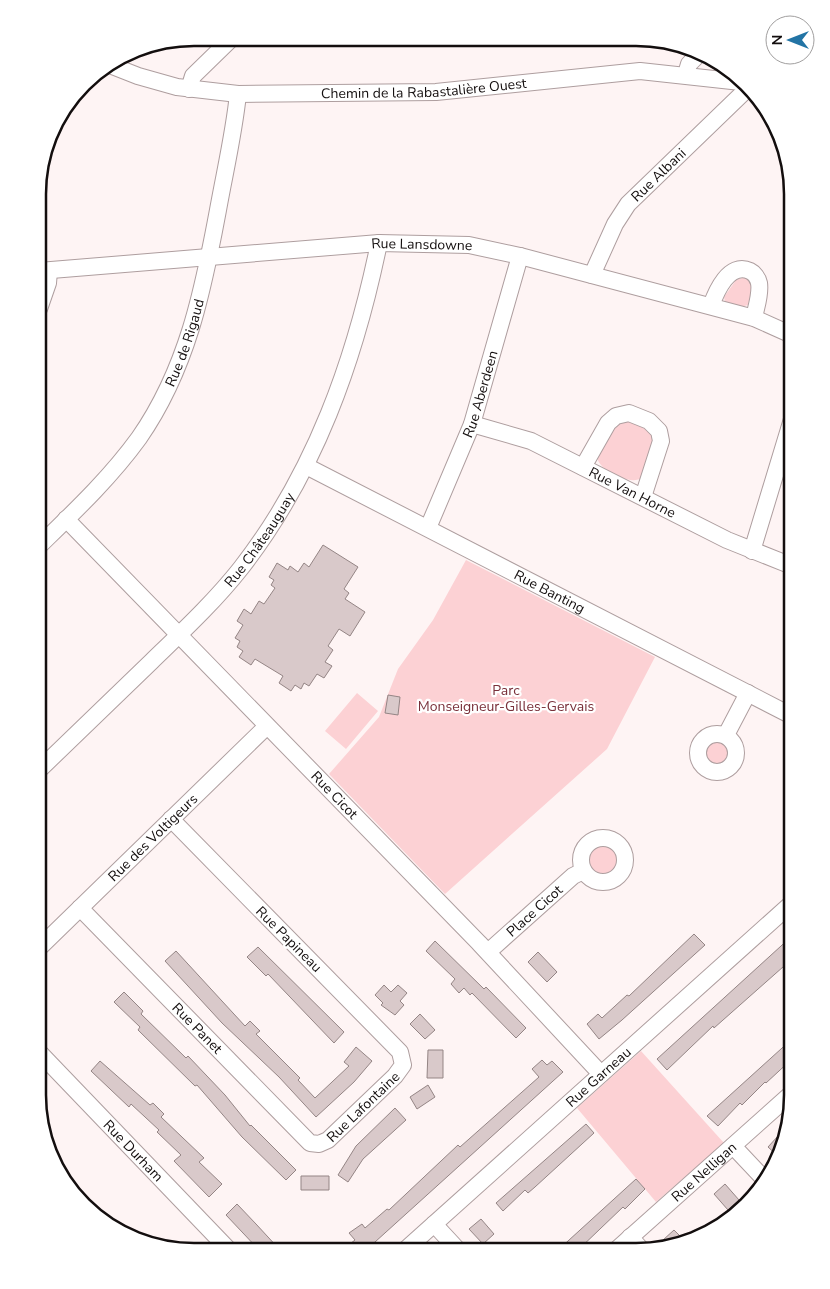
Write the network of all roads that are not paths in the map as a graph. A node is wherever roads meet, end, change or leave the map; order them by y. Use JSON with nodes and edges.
{"nodes":[{"id":1,"x":224,"y":46,"type":"edge"},
{"id":2,"x":695,"y":58,"type":"edge"},
{"id":3,"x":117,"y":68,"type":"edge"},
{"id":4,"x":686,"y":74,"type":"junction"},
{"id":5,"x":730,"y":80,"type":"edge"},
{"id":6,"x":189,"y":89,"type":"junction"},
{"id":7,"x":744,"y":92,"type":"edge"},
{"id":8,"x":238,"y":94,"type":"junction"},
{"id":9,"x":379,"y":243,"type":"junction"},
{"id":10,"x":520,"y":256,"type":"junction"},
{"id":11,"x":209,"y":258,"type":"junction"},
{"id":12,"x":46,"y":271,"type":"edge"},
{"id":13,"x":592,"y":275,"type":"junction"},
{"id":14,"x":711,"y":306,"type":"junction"},
{"id":15,"x":754,"y":318,"type":"junction"},
{"id":16,"x":784,"y":331,"type":"edge"},
{"id":17,"x":472,"y":424,"type":"junction"},
{"id":18,"x":784,"y":446,"type":"edge"},
{"id":19,"x":306,"y":466,"type":"junction"},
{"id":20,"x":583,"y":467,"type":"junction"},
{"id":21,"x":643,"y":497,"type":"junction"},
{"id":22,"x":66,"y":519,"type":"junction"},
{"id":23,"x":428,"y":528,"type":"junction"},
{"id":24,"x":46,"y":539,"type":"edge"},
{"id":25,"x":752,"y":551,"type":"junction"},
{"id":26,"x":784,"y":563,"type":"edge"},
{"id":27,"x":179,"y":635,"type":"junction"},
{"id":28,"x":748,"y":694,"type":"junction"},
{"id":29,"x":783,"y":712,"type":"edge"},
{"id":30,"x":267,"y":726,"type":"junction"},
{"id":31,"x":726,"y":735,"type":"dead end"},
{"id":32,"x":46,"y":763,"type":"edge"},
{"id":33,"x":171,"y":819,"type":"junction"},
{"id":34,"x":583,"y":871,"type":"dead end"},
{"id":35,"x":80,"y":908,"type":"junction"},
{"id":36,"x":783,"y":911,"type":"edge"},
{"id":37,"x":46,"y":941,"type":"edge"},
{"id":38,"x":488,"y":952,"type":"junction"},
{"id":39,"x":46,"y":1060,"type":"edge"},
{"id":40,"x":404,"y":1062,"type":"joint"},
{"id":41,"x":601,"y":1074,"type":"junction"},
{"id":42,"x":783,"y":1101,"type":"edge"},
{"id":43,"x":316,"y":1144,"type":"joint"},
{"id":44,"x":733,"y":1146,"type":"junction"},
{"id":45,"x":760,"y":1175,"type":"edge"},
{"id":46,"x":434,"y":1224,"type":"junction"},
{"id":47,"x":630,"y":1237,"type":"junction"},
{"id":48,"x":218,"y":1243,"type":"edge"},
{"id":49,"x":413,"y":1243,"type":"edge"},
{"id":50,"x":452,"y":1243,"type":"edge"},
{"id":51,"x":623,"y":1243,"type":"edge"},
{"id":52,"x":636,"y":1243,"type":"edge"}],
"edges":[{"from":1,"to":6,"type":"street"},
{"from":2,"to":4,"type":"street"},
{"from":3,"to":6,"type":"street","name":"Chemin de la Rabastalière Ouest"},
{"from":4,"to":5,"type":"street","name":"Chemin de la Rabastalière Ouest"},
{"from":4,"to":8,"type":"street","name":"Chemin de la Rabastalière Ouest"},
{"from":6,"to":8,"type":"street","name":"Chemin de la Rabastalière Ouest"},
{"from":7,"to":13,"type":"street","name":"Rue Albani"},
{"from":8,"to":11,"type":"street","name":"Rue de Rigaud"},
{"from":9,"to":10,"type":"street","name":"Rue Lansdowne"},
{"from":9,"to":11,"type":"street","name":"Rue Lansdowne"},
{"from":9,"to":19,"type":"street","name":"Rue Châteauguay"},
{"from":10,"to":13,"type":"street","name":"Rue Lansdowne"},
{"from":10,"to":17,"type":"street","name":"Rue Aberdeen"},
{"from":11,"to":12,"type":"street","name":"Rue Lansdowne"},
{"from":11,"to":22,"type":"street","name":"Rue de Rigaud"},
{"from":13,"to":14,"type":"street","name":"Rue Lansdowne"},
{"from":14,"to":15,"type":"street","name":"Rue Lansdowne"},
{"from":14,"to":15,"type":"street"},
{"from":15,"to":16,"type":"street","name":"Rue Lansdowne"},
{"from":17,"to":20,"type":"street","name":"Rue Van Horne"},
{"from":17,"to":23,"type":"street","name":"Rue Aberdeen"},
{"from":18,"to":25,"type":"street"},
{"from":19,"to":23,"type":"street","name":"Rue Banting"},
{"from":19,"to":27,"type":"street","name":"Rue Châteauguay"},
{"from":20,"to":21,"type":"street","name":"Rue Van Horne"},
{"from":20,"to":21,"type":"street"},
{"from":21,"to":25,"type":"street","name":"Rue Van Horne"},
{"from":22,"to":24,"type":"street","name":"Rue de Rigaud"},
{"from":22,"to":27,"type":"street","name":"Rue Cicot"},
{"from":23,"to":28,"type":"street","name":"Rue Banting"},
{"from":25,"to":26,"type":"street","name":"Rue Van Horne"},
{"from":27,"to":30,"type":"street","name":"Rue Cicot"},
{"from":27,"to":32,"type":"street","name":"Rue Châteauguay"},
{"from":28,"to":29,"type":"street","name":"Rue Banting"},
{"from":28,"to":31,"type":"street"},
{"from":30,"to":33,"type":"street","name":"Rue des Voltigeurs"},
{"from":30,"to":38,"type":"street","name":"Rue Cicot"},
{"from":33,"to":35,"type":"street","name":"Rue des Voltigeurs"},
{"from":33,"to":40,"type":"street","name":"Rue Papineau"},
{"from":34,"to":38,"type":"street","name":"Place Cicot"},
{"from":35,"to":37,"type":"street","name":"Rue des Voltigeurs"},
{"from":35,"to":43,"type":"street","name":"Rue Panet"},
{"from":36,"to":41,"type":"street","name":"Rue Garneau"},
{"from":38,"to":41,"type":"street","name":"Rue Cicot"},
{"from":39,"to":48,"type":"street","name":"Rue Durham"},
{"from":40,"to":43,"type":"street","name":"Rue Lafontaine"},
{"from":41,"to":46,"type":"street","name":"Rue Garneau"},
{"from":42,"to":44,"type":"street","name":"Rue Nelligan"},
{"from":44,"to":45,"type":"street"},
{"from":44,"to":47,"type":"street","name":"Rue Nelligan"},
{"from":46,"to":49,"type":"street","name":"Rue Garneau"},
{"from":46,"to":50,"type":"street"},
{"from":47,"to":51,"type":"street","name":"Rue Nelligan"},
{"from":47,"to":52,"type":"street"}]}
